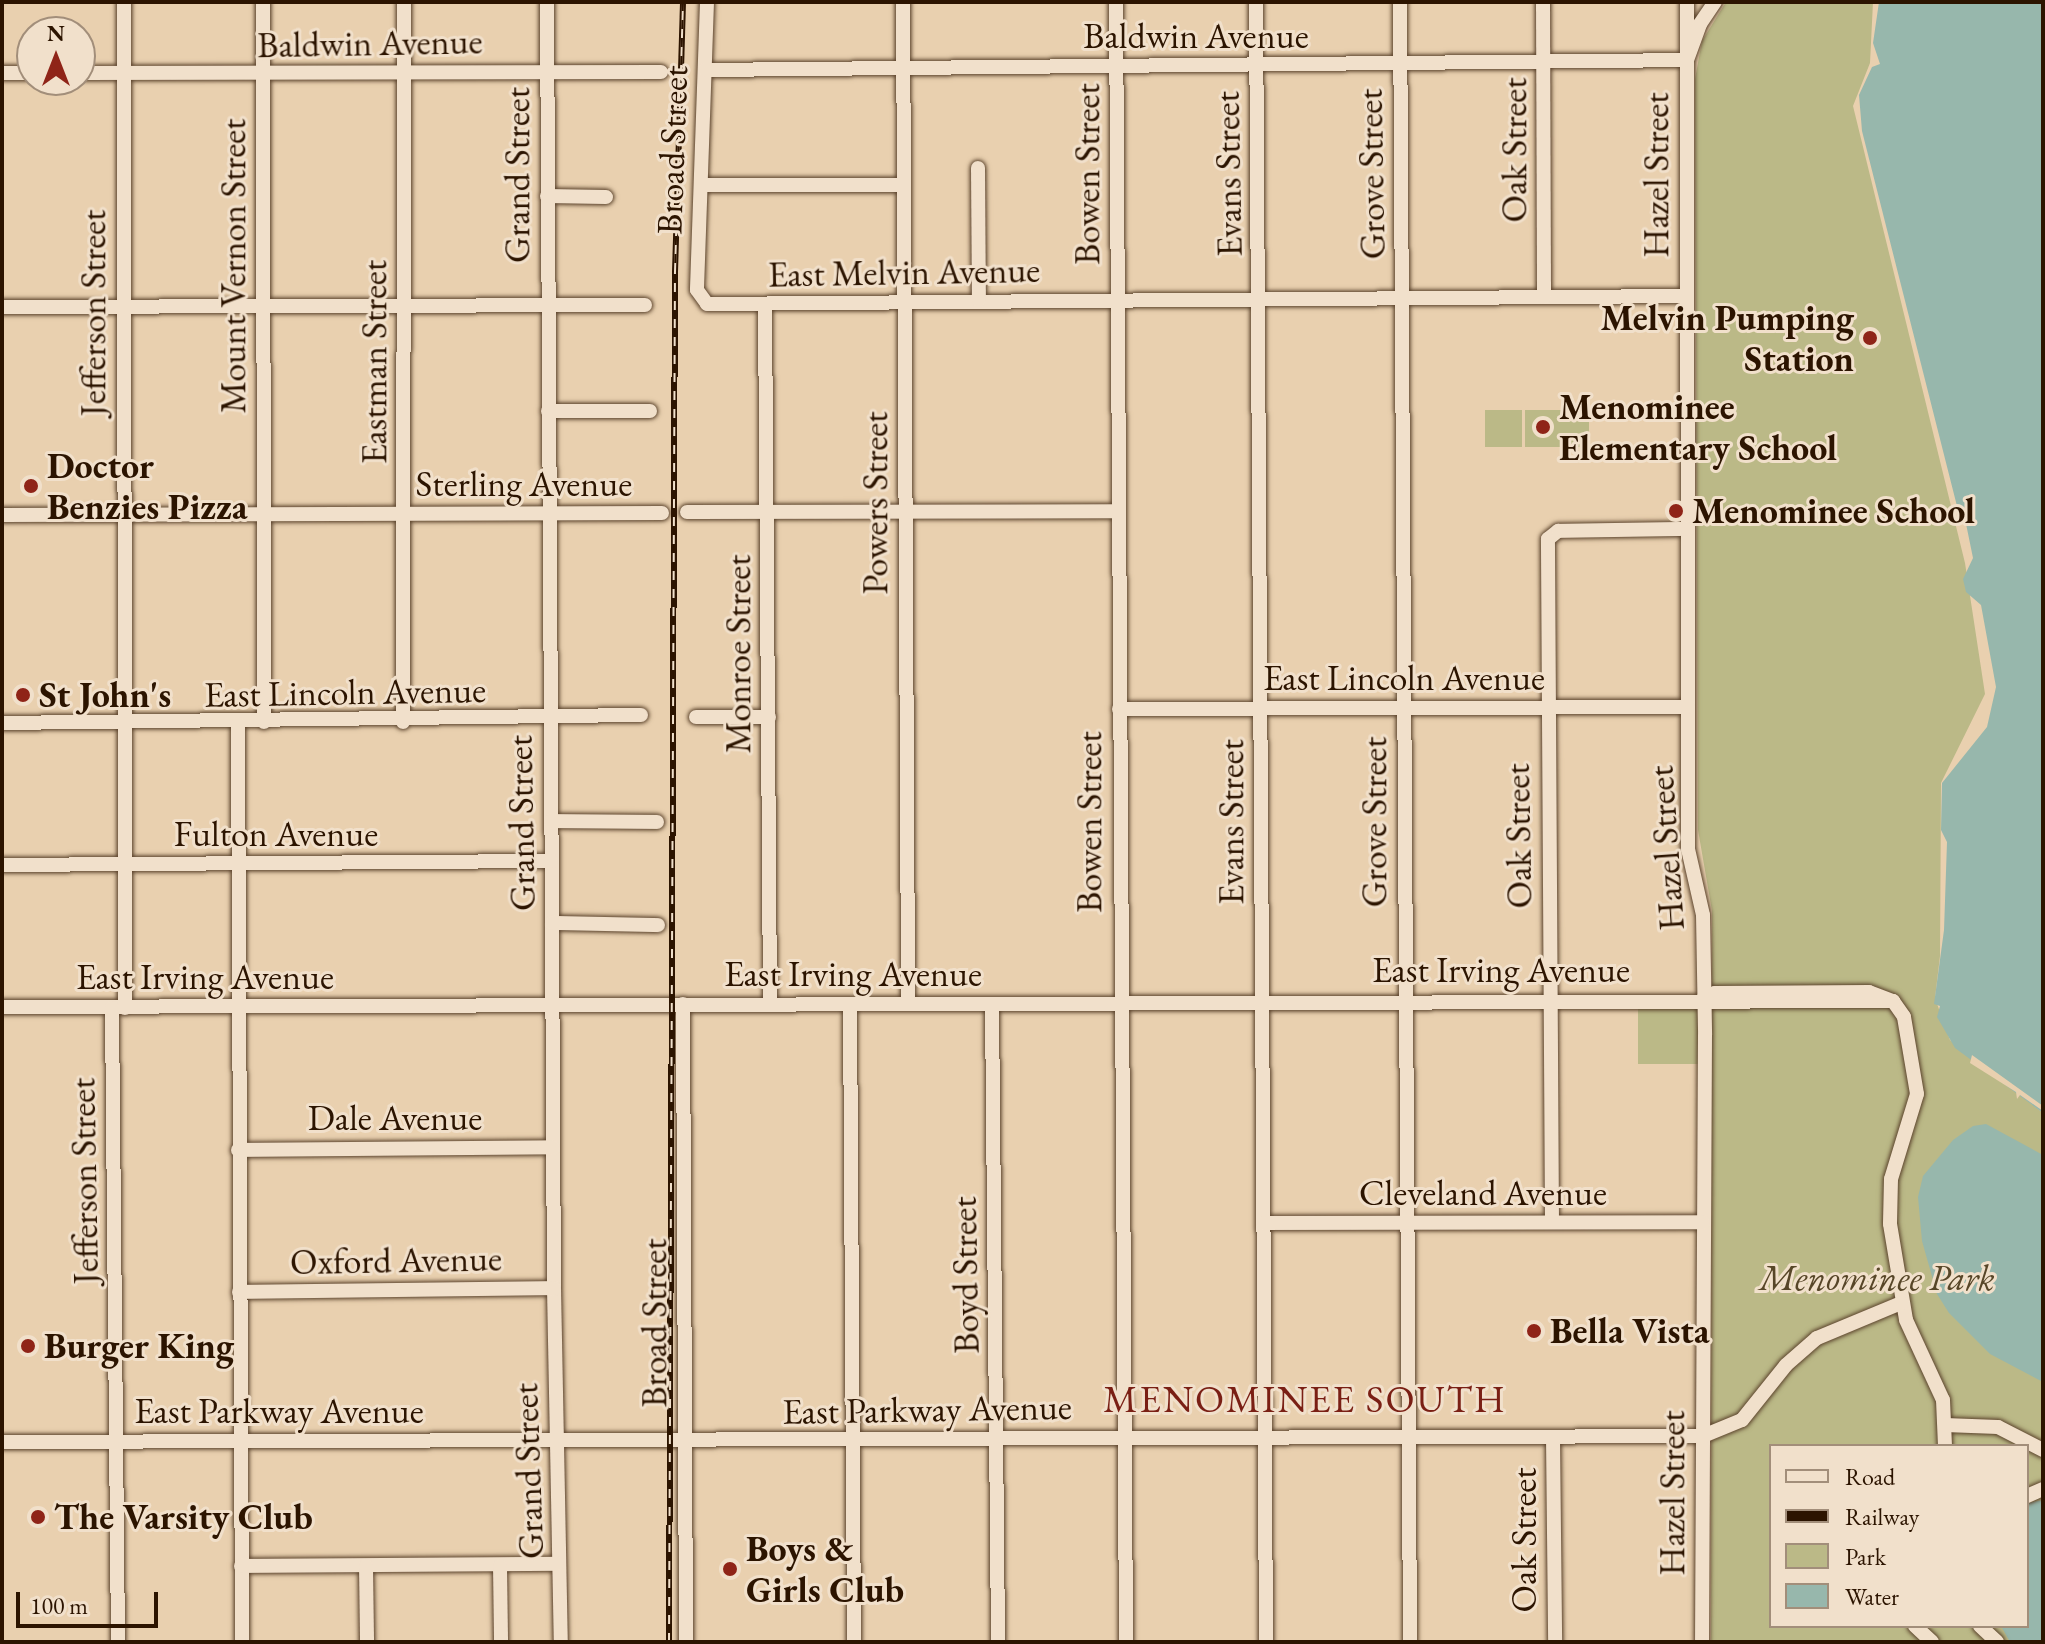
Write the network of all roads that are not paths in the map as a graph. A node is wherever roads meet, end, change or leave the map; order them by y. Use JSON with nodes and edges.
{"nodes":[{"id":1,"x":124,"y":2,"type":"edge"},
{"id":2,"x":263,"y":2,"type":"edge"},
{"id":3,"x":404,"y":2,"type":"edge"},
{"id":4,"x":547,"y":2,"type":"edge"},
{"id":5,"x":707,"y":2,"type":"edge"},
{"id":6,"x":903,"y":2,"type":"edge"},
{"id":7,"x":1116,"y":2,"type":"edge"},
{"id":8,"x":1256,"y":2,"type":"edge"},
{"id":9,"x":1400,"y":2,"type":"edge"},
{"id":10,"x":1543,"y":2,"type":"edge"},
{"id":11,"x":1687,"y":2,"type":"edge"},
{"id":12,"x":1715,"y":2,"type":"edge"},
{"id":13,"x":1687,"y":60,"type":"junction"},
{"id":14,"x":1544,"y":63,"type":"junction"},
{"id":15,"x":1400,"y":64,"type":"junction"},
{"id":16,"x":1117,"y":66,"type":"junction"},
{"id":17,"x":1257,"y":66,"type":"junction"},
{"id":18,"x":904,"y":69,"type":"junction"},
{"id":19,"x":705,"y":70,"type":"junction"},
{"id":20,"x":547,"y":71,"type":"junction"},
{"id":21,"x":404,"y":72,"type":"junction"},
{"id":22,"x":661,"y":72,"type":"dead end"},
{"id":23,"x":96,"y":73,"type":"edge"},
{"id":24,"x":125,"y":73,"type":"junction"},
{"id":25,"x":264,"y":74,"type":"junction"},
{"id":26,"x":978,"y":168,"type":"dead end"},
{"id":27,"x":701,"y":185,"type":"junction"},
{"id":28,"x":904,"y":185,"type":"junction"},
{"id":29,"x":547,"y":196,"type":"junction"},
{"id":30,"x":606,"y":197,"type":"dead end"},
{"id":31,"x":1686,"y":296,"type":"junction"},
{"id":32,"x":1544,"y":297,"type":"junction"},
{"id":33,"x":1402,"y":298,"type":"junction"},
{"id":34,"x":1118,"y":299,"type":"junction"},
{"id":35,"x":1259,"y":299,"type":"junction"},
{"id":36,"x":700,"y":300,"type":"joint"},
{"id":37,"x":979,"y":300,"type":"junction"},
{"id":38,"x":904,"y":301,"type":"junction"},
{"id":39,"x":765,"y":304,"type":"junction"},
{"id":40,"x":645,"y":305,"type":"dead end"},
{"id":41,"x":548,"y":306,"type":"junction"},
{"id":42,"x":2,"y":307,"type":"edge"},
{"id":43,"x":123,"y":307,"type":"junction"},
{"id":44,"x":264,"y":307,"type":"junction"},
{"id":45,"x":403,"y":307,"type":"junction"},
{"id":46,"x":548,"y":411,"type":"junction"},
{"id":47,"x":650,"y":411,"type":"dead end"},
{"id":48,"x":905,"y":511,"type":"junction"},
{"id":49,"x":1119,"y":511,"type":"junction"},
{"id":50,"x":687,"y":512,"type":"dead end"},
{"id":51,"x":767,"y":512,"type":"junction"},
{"id":52,"x":662,"y":513,"type":"dead end"},
{"id":53,"x":404,"y":514,"type":"junction"},
{"id":54,"x":548,"y":514,"type":"junction"},
{"id":55,"x":2,"y":515,"type":"edge"},
{"id":56,"x":122,"y":515,"type":"junction"},
{"id":57,"x":263,"y":515,"type":"junction"},
{"id":58,"x":1687,"y":529,"type":"junction"},
{"id":59,"x":1688,"y":707,"type":"junction"},
{"id":60,"x":1260,"y":708,"type":"junction"},
{"id":61,"x":1547,"y":708,"type":"junction"},
{"id":62,"x":1119,"y":709,"type":"junction"},
{"id":63,"x":1404,"y":709,"type":"junction"},
{"id":64,"x":641,"y":715,"type":"dead end"},
{"id":65,"x":696,"y":717,"type":"dead end"},
{"id":66,"x":769,"y":717,"type":"junction"},
{"id":67,"x":550,"y":719,"type":"junction"},
{"id":68,"x":264,"y":722,"type":"junction"},
{"id":69,"x":403,"y":722,"type":"junction"},
{"id":70,"x":2,"y":723,"type":"edge"},
{"id":71,"x":124,"y":724,"type":"junction"},
{"id":72,"x":238,"y":724,"type":"junction"},
{"id":73,"x":551,"y":821,"type":"junction"},
{"id":74,"x":657,"y":822,"type":"dead end"},
{"id":75,"x":551,"y":861,"type":"junction"},
{"id":76,"x":238,"y":864,"type":"junction"},
{"id":77,"x":2,"y":865,"type":"edge"},
{"id":78,"x":123,"y":865,"type":"junction"},
{"id":79,"x":552,"y":923,"type":"junction"},
{"id":80,"x":658,"y":925,"type":"dead end"},
{"id":81,"x":1703,"y":999,"type":"junction"},
{"id":82,"x":1550,"y":1000,"type":"junction"},
{"id":83,"x":1262,"y":1001,"type":"junction"},
{"id":84,"x":1405,"y":1001,"type":"junction"},
{"id":85,"x":908,"y":1003,"type":"junction"},
{"id":86,"x":1120,"y":1003,"type":"junction"},
{"id":87,"x":683,"y":1004,"type":"junction"},
{"id":88,"x":770,"y":1004,"type":"junction"},
{"id":89,"x":850,"y":1004,"type":"junction"},
{"id":90,"x":992,"y":1004,"type":"junction"},
{"id":91,"x":553,"y":1005,"type":"junction"},
{"id":92,"x":2,"y":1007,"type":"edge"},
{"id":93,"x":118,"y":1008,"type":"junction"},
{"id":94,"x":237,"y":1008,"type":"junction"},
{"id":95,"x":553,"y":1147,"type":"junction"},
{"id":96,"x":238,"y":1150,"type":"junction"},
{"id":97,"x":1552,"y":1222,"type":"junction"},
{"id":98,"x":1703,"y":1222,"type":"junction"},
{"id":99,"x":1263,"y":1223,"type":"junction"},
{"id":100,"x":1407,"y":1223,"type":"junction"},
{"id":101,"x":554,"y":1288,"type":"junction"},
{"id":102,"x":239,"y":1292,"type":"junction"},
{"id":103,"x":1901,"y":1303,"type":"junction"},
{"id":104,"x":1945,"y":1425,"type":"junction"},
{"id":105,"x":1264,"y":1436,"type":"junction"},
{"id":106,"x":1703,"y":1436,"type":"junction"},
{"id":107,"x":1124,"y":1437,"type":"junction"},
{"id":108,"x":1553,"y":1437,"type":"junction"},
{"id":109,"x":1408,"y":1438,"type":"junction"},
{"id":110,"x":556,"y":1440,"type":"junction"},
{"id":111,"x":996,"y":1440,"type":"junction"},
{"id":112,"x":684,"y":1441,"type":"junction"},
{"id":113,"x":853,"y":1441,"type":"junction"},
{"id":114,"x":2,"y":1442,"type":"edge"},
{"id":115,"x":114,"y":1442,"type":"junction"},
{"id":116,"x":240,"y":1442,"type":"junction"},
{"id":117,"x":1945,"y":1444,"type":"edge"},
{"id":118,"x":2043,"y":1450,"type":"edge"},
{"id":119,"x":557,"y":1564,"type":"junction"},
{"id":120,"x":241,"y":1566,"type":"junction"},
{"id":121,"x":366,"y":1566,"type":"junction"},
{"id":122,"x":500,"y":1566,"type":"junction"},
{"id":123,"x":1917,"y":1628,"type":"edge"},
{"id":124,"x":1982,"y":1628,"type":"edge"},
{"id":125,"x":118,"y":1642,"type":"edge"},
{"id":126,"x":242,"y":1642,"type":"edge"},
{"id":127,"x":367,"y":1642,"type":"edge"},
{"id":128,"x":501,"y":1642,"type":"edge"},
{"id":129,"x":561,"y":1642,"type":"edge"},
{"id":130,"x":686,"y":1642,"type":"edge"},
{"id":131,"x":854,"y":1642,"type":"edge"},
{"id":132,"x":998,"y":1642,"type":"edge"},
{"id":133,"x":1126,"y":1642,"type":"edge"},
{"id":134,"x":1266,"y":1642,"type":"edge"},
{"id":135,"x":1410,"y":1642,"type":"edge"},
{"id":136,"x":1555,"y":1642,"type":"edge"},
{"id":137,"x":1702,"y":1642,"type":"edge"},
{"id":138,"x":1932,"y":1642,"type":"edge"},
{"id":139,"x":1997,"y":1642,"type":"edge"}],
"edges":[{"from":1,"to":24,"type":"street","name":"Jefferson Street"},
{"from":2,"to":25,"type":"street","name":"Mount Vernon Street"},
{"from":3,"to":21,"type":"street","name":"Eastman Street"},
{"from":4,"to":20,"type":"street","name":"Grand Street"},
{"from":5,"to":19,"type":"street","name":"Broad Street"},
{"from":6,"to":18,"type":"street","name":"Powers Street"},
{"from":7,"to":16,"type":"street","name":"Bowen Street"},
{"from":8,"to":17,"type":"street","name":"Evans Street"},
{"from":9,"to":15,"type":"street","name":"Grove Street"},
{"from":10,"to":14,"type":"street","name":"Oak Street"},
{"from":11,"to":13,"type":"street","name":"Hazel Street"},
{"from":12,"to":13,"type":"street"},
{"from":13,"to":14,"type":"street","name":"Baldwin Avenue"},
{"from":13,"to":31,"type":"street","name":"Hazel Street"},
{"from":14,"to":15,"type":"street","name":"Baldwin Avenue"},
{"from":14,"to":32,"type":"street","name":"Oak Street"},
{"from":15,"to":17,"type":"street","name":"Baldwin Avenue"},
{"from":15,"to":33,"type":"street","name":"Grove Street"},
{"from":16,"to":17,"type":"street","name":"Baldwin Avenue"},
{"from":16,"to":18,"type":"street","name":"Baldwin Avenue"},
{"from":16,"to":34,"type":"street","name":"Bowen Street"},
{"from":17,"to":35,"type":"street","name":"Evans Street"},
{"from":18,"to":19,"type":"street","name":"Baldwin Avenue"},
{"from":18,"to":28,"type":"street","name":"Powers Street"},
{"from":19,"to":27,"type":"street","name":"Broad Street"},
{"from":20,"to":21,"type":"street","name":"Baldwin Avenue"},
{"from":20,"to":22,"type":"street","name":"Baldwin Avenue"},
{"from":20,"to":29,"type":"street","name":"Grand Street"},
{"from":21,"to":25,"type":"street","name":"Baldwin Avenue"},
{"from":21,"to":45,"type":"street","name":"Eastman Street"},
{"from":23,"to":24,"type":"street","name":"Baldwin Avenue"},
{"from":24,"to":25,"type":"street","name":"Baldwin Avenue"},
{"from":24,"to":43,"type":"street","name":"Jefferson Street"},
{"from":25,"to":44,"type":"street","name":"Mount Vernon Street"},
{"from":26,"to":37,"type":"street"},
{"from":27,"to":28,"type":"street"},
{"from":27,"to":36,"type":"street","name":"Broad Street"},
{"from":28,"to":38,"type":"street","name":"Powers Street"},
{"from":29,"to":30,"type":"street"},
{"from":29,"to":41,"type":"street","name":"Grand Street"},
{"from":31,"to":32,"type":"street","name":"East Melvin Avenue"},
{"from":31,"to":58,"type":"street","name":"Hazel Street"},
{"from":32,"to":33,"type":"street","name":"East Melvin Avenue"},
{"from":33,"to":35,"type":"street","name":"East Melvin Avenue"},
{"from":33,"to":63,"type":"street","name":"Grove Street"},
{"from":34,"to":35,"type":"street","name":"East Melvin Avenue"},
{"from":34,"to":37,"type":"street","name":"East Melvin Avenue"},
{"from":34,"to":49,"type":"street","name":"Bowen Street"},
{"from":35,"to":60,"type":"street","name":"Evans Street"},
{"from":36,"to":39,"type":"street","name":"East Melvin Avenue"},
{"from":37,"to":38,"type":"street","name":"East Melvin Avenue"},
{"from":38,"to":39,"type":"street","name":"East Melvin Avenue"},
{"from":38,"to":48,"type":"street","name":"Powers Street"},
{"from":39,"to":51,"type":"street","name":"Monroe Street"},
{"from":40,"to":41,"type":"street"},
{"from":41,"to":45,"type":"street"},
{"from":41,"to":46,"type":"street","name":"Grand Street"},
{"from":42,"to":43,"type":"street"},
{"from":43,"to":44,"type":"street"},
{"from":43,"to":56,"type":"street","name":"Jefferson Street"},
{"from":44,"to":45,"type":"street"},
{"from":44,"to":57,"type":"street","name":"Mount Vernon Street"},
{"from":45,"to":53,"type":"street","name":"Eastman Street"},
{"from":46,"to":47,"type":"street"},
{"from":46,"to":54,"type":"street","name":"Grand Street"},
{"from":48,"to":49,"type":"street"},
{"from":48,"to":51,"type":"street"},
{"from":48,"to":85,"type":"street","name":"Powers Street"},
{"from":49,"to":62,"type":"street","name":"Bowen Street"},
{"from":50,"to":51,"type":"street"},
{"from":51,"to":66,"type":"street","name":"Monroe Street"},
{"from":52,"to":54,"type":"street","name":"Sterling Avenue"},
{"from":53,"to":54,"type":"street","name":"Sterling Avenue"},
{"from":53,"to":57,"type":"street","name":"Sterling Avenue"},
{"from":53,"to":69,"type":"street","name":"Eastman Street"},
{"from":54,"to":67,"type":"street","name":"Grand Street"},
{"from":55,"to":56,"type":"street","name":"Sterling Avenue"},
{"from":56,"to":57,"type":"street","name":"Sterling Avenue"},
{"from":56,"to":71,"type":"street","name":"Jefferson Street"},
{"from":57,"to":68,"type":"street","name":"Mount Vernon Street"},
{"from":58,"to":59,"type":"street","name":"Hazel Street"},
{"from":58,"to":61,"type":"street","name":"Oak Street"},
{"from":59,"to":61,"type":"street","name":"East Lincoln Avenue"},
{"from":59,"to":81,"type":"street","name":"Hazel Street"},
{"from":60,"to":62,"type":"street","name":"East Lincoln Avenue"},
{"from":60,"to":63,"type":"street","name":"East Lincoln Avenue"},
{"from":60,"to":83,"type":"street","name":"Evans Street"},
{"from":61,"to":63,"type":"street","name":"East Lincoln Avenue"},
{"from":61,"to":82,"type":"street","name":"Oak Street"},
{"from":62,"to":86,"type":"street","name":"Bowen Street"},
{"from":63,"to":84,"type":"street","name":"Grove Street"},
{"from":64,"to":67,"type":"street","name":"East Lincoln Avenue"},
{"from":65,"to":66,"type":"street"},
{"from":66,"to":88,"type":"street","name":"Monroe Street"},
{"from":67,"to":69,"type":"street","name":"East Lincoln Avenue"},
{"from":67,"to":73,"type":"street","name":"Grand Street"},
{"from":68,"to":69,"type":"street","name":"East Lincoln Avenue"},
{"from":68,"to":72,"type":"street","name":"East Lincoln Avenue"},
{"from":70,"to":71,"type":"street","name":"East Lincoln Avenue"},
{"from":71,"to":72,"type":"street","name":"East Lincoln Avenue"},
{"from":71,"to":78,"type":"street","name":"Jefferson Street"},
{"from":72,"to":76,"type":"street"},
{"from":73,"to":74,"type":"street"},
{"from":73,"to":75,"type":"street","name":"Grand Street"},
{"from":75,"to":76,"type":"street","name":"Fulton Avenue"},
{"from":75,"to":79,"type":"street","name":"Grand Street"},
{"from":76,"to":78,"type":"street","name":"Fulton Avenue"},
{"from":76,"to":94,"type":"street"},
{"from":77,"to":78,"type":"street","name":"Fulton Avenue"},
{"from":78,"to":93,"type":"street","name":"Jefferson Street"},
{"from":79,"to":80,"type":"street"},
{"from":79,"to":91,"type":"street","name":"Grand Street"},
{"from":81,"to":82,"type":"street","name":"East Irving Avenue"},
{"from":81,"to":98,"type":"street","name":"Hazel Street"},
{"from":81,"to":103,"type":"street","name":"East Irving Avenue"},
{"from":82,"to":84,"type":"street","name":"East Irving Avenue"},
{"from":82,"to":97,"type":"street","name":"Oak Street"},
{"from":83,"to":84,"type":"street","name":"East Irving Avenue"},
{"from":83,"to":86,"type":"street","name":"East Irving Avenue"},
{"from":83,"to":99,"type":"street","name":"Evans Street"},
{"from":84,"to":100,"type":"street","name":"Grove Street"},
{"from":85,"to":89,"type":"street","name":"East Irving Avenue"},
{"from":85,"to":90,"type":"street","name":"East Irving Avenue"},
{"from":86,"to":90,"type":"street","name":"East Irving Avenue"},
{"from":86,"to":107,"type":"street","name":"Bowen Street"},
{"from":87,"to":88,"type":"street","name":"East Irving Avenue"},
{"from":87,"to":91,"type":"street","name":"East Irving Avenue"},
{"from":87,"to":112,"type":"street","name":"Broad Street"},
{"from":88,"to":89,"type":"street","name":"East Irving Avenue"},
{"from":89,"to":113,"type":"street"},
{"from":90,"to":111,"type":"street","name":"Boyd Street"},
{"from":91,"to":94,"type":"street","name":"East Irving Avenue"},
{"from":91,"to":95,"type":"street","name":"Grand Street"},
{"from":92,"to":93,"type":"street","name":"East Irving Avenue"},
{"from":93,"to":94,"type":"street","name":"East Irving Avenue"},
{"from":93,"to":115,"type":"street","name":"Jefferson Street"},
{"from":94,"to":96,"type":"street"},
{"from":95,"to":96,"type":"street","name":"Dale Avenue"},
{"from":95,"to":101,"type":"street","name":"Grand Street"},
{"from":96,"to":102,"type":"street"},
{"from":97,"to":98,"type":"street","name":"Cleveland Avenue"},
{"from":97,"to":100,"type":"street","name":"Cleveland Avenue"},
{"from":98,"to":106,"type":"street","name":"Hazel Street"},
{"from":99,"to":100,"type":"street","name":"Cleveland Avenue"},
{"from":99,"to":105,"type":"street","name":"Evans Street"},
{"from":100,"to":109,"type":"street","name":"Grove Street"},
{"from":101,"to":102,"type":"street","name":"Oxford Avenue"},
{"from":101,"to":110,"type":"street","name":"Grand Street"},
{"from":102,"to":116,"type":"street"},
{"from":103,"to":104,"type":"street"},
{"from":103,"to":106,"type":"street","name":"East Parkway Avenue"},
{"from":104,"to":117,"type":"street"},
{"from":104,"to":118,"type":"street"},
{"from":105,"to":107,"type":"street","name":"East Parkway Avenue"},
{"from":105,"to":109,"type":"street","name":"East Parkway Avenue"},
{"from":105,"to":134,"type":"street","name":"Evans Street"},
{"from":106,"to":108,"type":"street","name":"East Parkway Avenue"},
{"from":106,"to":137,"type":"street","name":"Hazel Street"},
{"from":107,"to":111,"type":"street","name":"East Parkway Avenue"},
{"from":107,"to":133,"type":"street","name":"Bowen Street"},
{"from":108,"to":109,"type":"street","name":"East Parkway Avenue"},
{"from":108,"to":136,"type":"street","name":"Oak Street"},
{"from":109,"to":135,"type":"street","name":"Grove Street"},
{"from":110,"to":112,"type":"street","name":"East Parkway Avenue"},
{"from":110,"to":116,"type":"street","name":"East Parkway Avenue"},
{"from":110,"to":119,"type":"street","name":"Grand Street"},
{"from":111,"to":113,"type":"street","name":"East Parkway Avenue"},
{"from":111,"to":132,"type":"street","name":"Boyd Street"},
{"from":112,"to":113,"type":"street","name":"East Parkway Avenue"},
{"from":112,"to":130,"type":"street","name":"Broad Street"},
{"from":113,"to":131,"type":"street"},
{"from":114,"to":115,"type":"street","name":"East Parkway Avenue"},
{"from":115,"to":116,"type":"street","name":"East Parkway Avenue"},
{"from":115,"to":125,"type":"street","name":"Jefferson Street"},
{"from":116,"to":120,"type":"street"},
{"from":119,"to":122,"type":"street"},
{"from":119,"to":129,"type":"street","name":"Grand Street"},
{"from":120,"to":121,"type":"street"},
{"from":120,"to":126,"type":"street"},
{"from":121,"to":122,"type":"street"},
{"from":121,"to":127,"type":"street"},
{"from":122,"to":128,"type":"street"},
{"from":123,"to":138,"type":"street"},
{"from":124,"to":139,"type":"street"}]}
